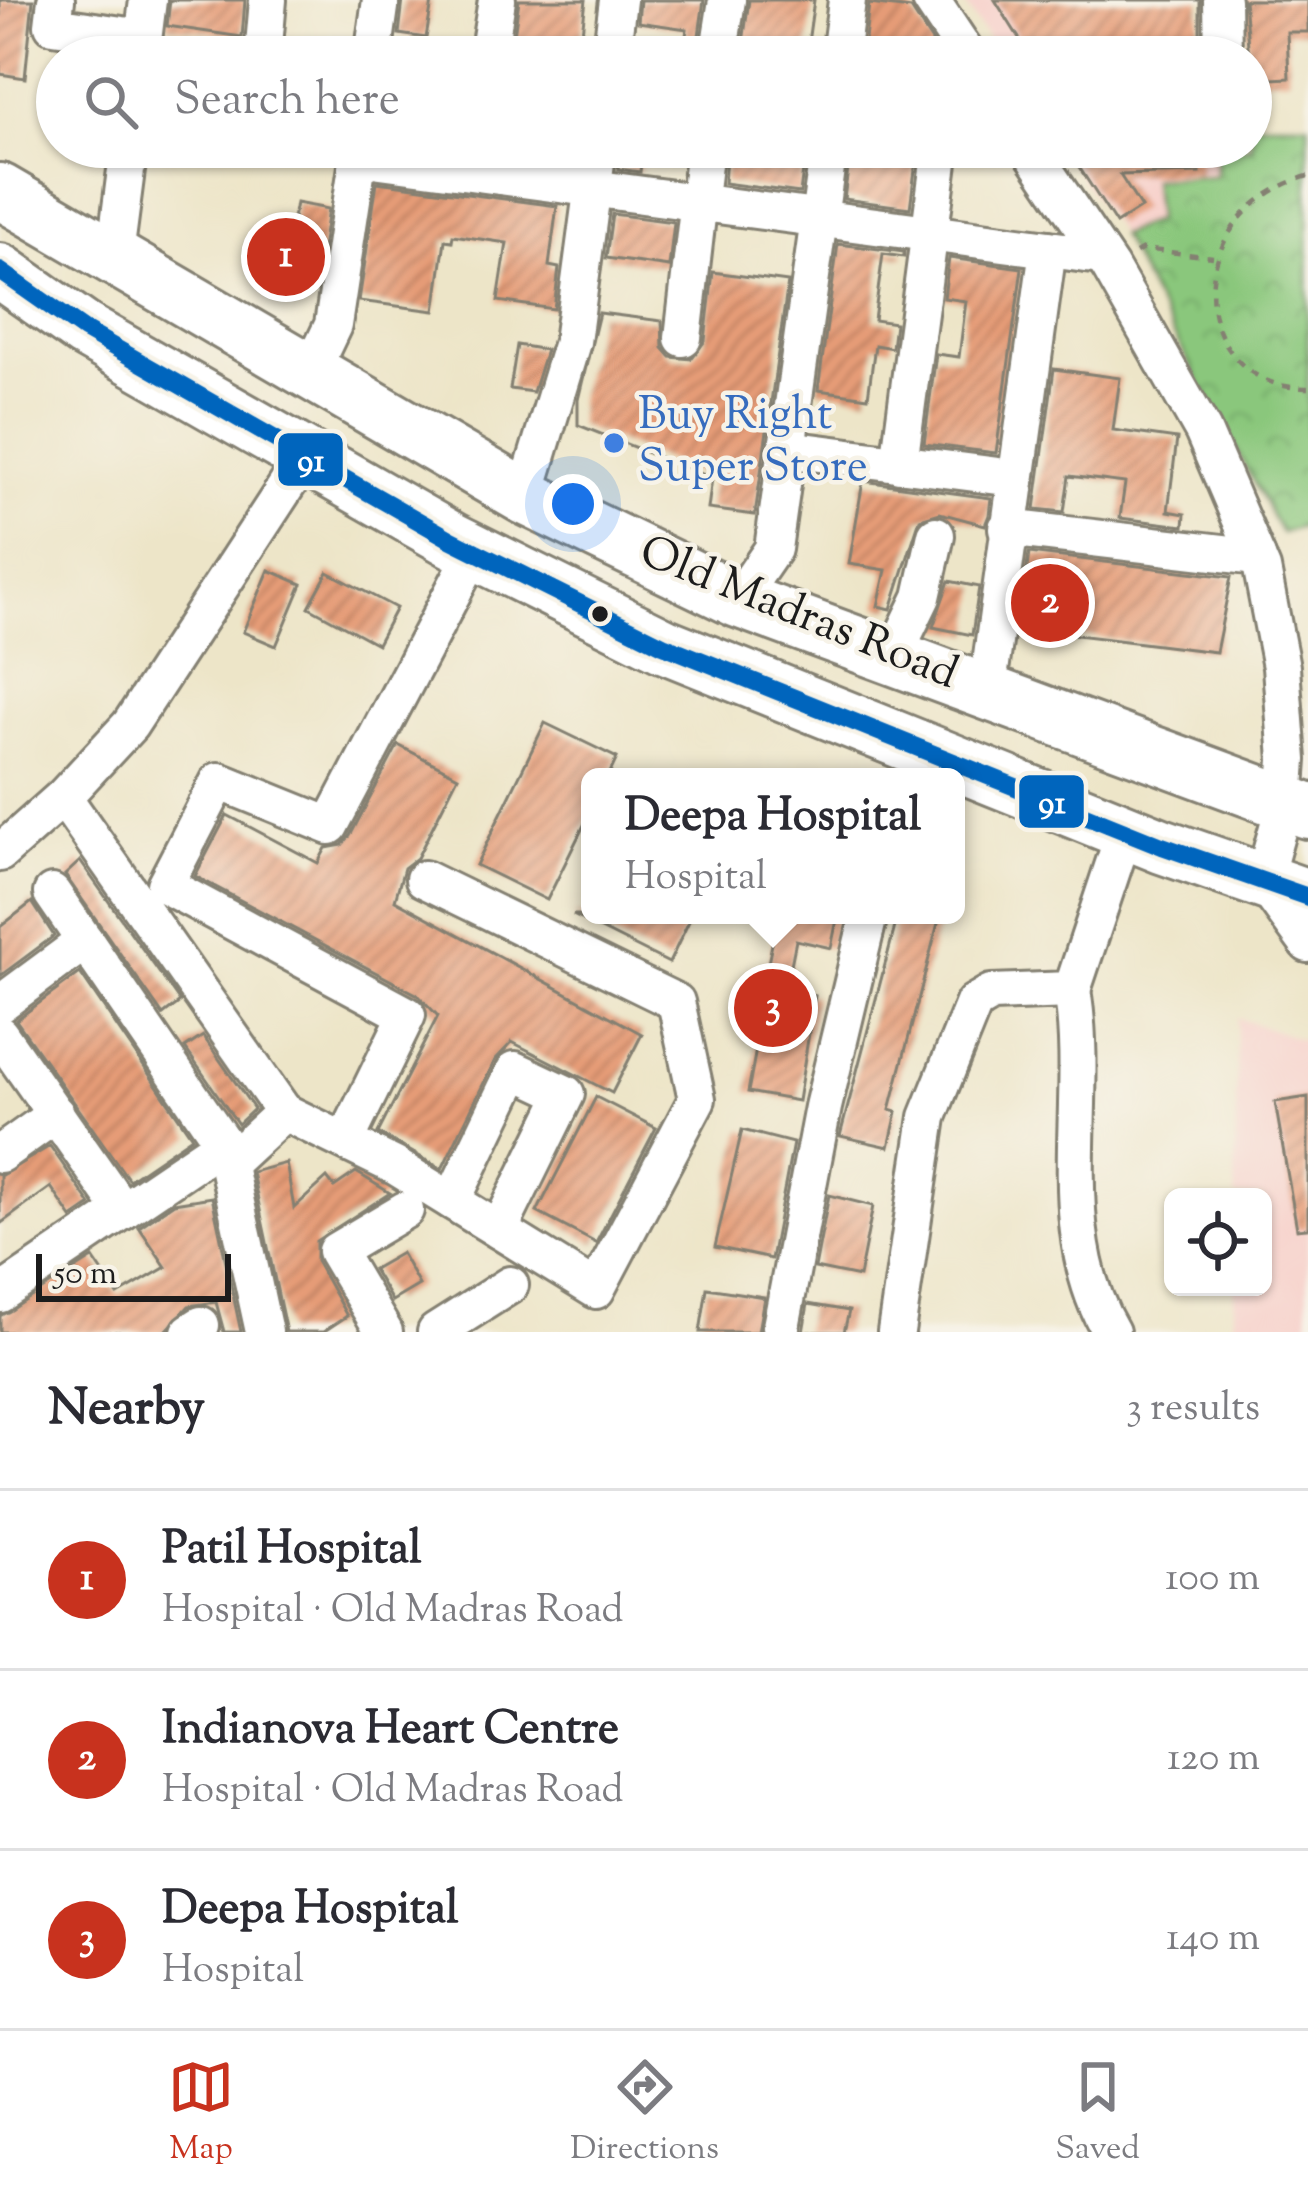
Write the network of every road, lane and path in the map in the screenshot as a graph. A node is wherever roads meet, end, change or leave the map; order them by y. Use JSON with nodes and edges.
{"nodes":[{"id":1,"x":56,"y":0,"type":"edge"},
{"id":2,"x":148,"y":0,"type":"edge"},
{"id":3,"x":268,"y":0,"type":"edge"},
{"id":4,"x":381,"y":0,"type":"edge"},
{"id":5,"x":497,"y":0,"type":"edge"},
{"id":6,"x":618,"y":0,"type":"edge"},
{"id":7,"x":727,"y":0,"type":"edge"},
{"id":8,"x":847,"y":0,"type":"edge"},
{"id":9,"x":932,"y":0,"type":"edge"},
{"id":10,"x":1222,"y":0,"type":"edge"},
{"id":11,"x":96,"y":36,"type":"edge"},
{"id":12,"x":144,"y":36,"type":"edge"},
{"id":13,"x":265,"y":36,"type":"edge"},
{"id":14,"x":376,"y":36,"type":"edge"},
{"id":15,"x":491,"y":36,"type":"edge"},
{"id":16,"x":613,"y":36,"type":"edge"},
{"id":17,"x":721,"y":36,"type":"edge"},
{"id":18,"x":843,"y":36,"type":"edge"},
{"id":19,"x":952,"y":36,"type":"edge"},
{"id":20,"x":1222,"y":36,"type":"edge"},
{"id":21,"x":126,"y":168,"type":"edge"},
{"id":22,"x":357,"y":168,"type":"edge"},
{"id":23,"x":501,"y":168,"type":"edge"},
{"id":24,"x":595,"y":168,"type":"edge"},
{"id":25,"x":702,"y":168,"type":"edge"},
{"id":26,"x":826,"y":168,"type":"edge"},
{"id":27,"x":938,"y":168,"type":"edge"},
{"id":28,"x":1043,"y":168,"type":"edge"},
{"id":29,"x":1308,"y":176,"type":"edge"},
{"id":30,"x":0,"y":191,"type":"edge"},
{"id":31,"x":592,"y":192,"type":"junction"},
{"id":32,"x":696,"y":204,"type":"junction"},
{"id":33,"x":820,"y":218,"type":"junction"},
{"id":34,"x":928,"y":232,"type":"junction"},
{"id":35,"x":1048,"y":249,"type":"junction"},
{"id":36,"x":115,"y":255,"type":"junction"},
{"id":37,"x":1215,"y":258,"type":"junction"},
{"id":38,"x":1106,"y":262,"type":"junction"},
{"id":39,"x":0,"y":271,"type":"edge"},
{"id":40,"x":683,"y":338,"type":"dead end"},
{"id":41,"x":312,"y":369,"type":"junction"},
{"id":42,"x":1308,"y":388,"type":"edge"},
{"id":43,"x":788,"y":449,"type":"junction"},
{"id":44,"x":306,"y":456,"type":"junction"},
{"id":45,"x":899,"y":464,"type":"junction"},
{"id":46,"x":1014,"y":478,"type":"junction"},
{"id":47,"x":525,"y":497,"type":"junction"},
{"id":48,"x":1007,"y":528,"type":"junction"},
{"id":49,"x":936,"y":535,"type":"dead end"},
{"id":50,"x":474,"y":552,"type":"junction"},
{"id":51,"x":1257,"y":557,"type":"junction"},
{"id":52,"x":738,"y":599,"type":"junction"},
{"id":53,"x":892,"y":657,"type":"junction"},
{"id":54,"x":986,"y":693,"type":"junction"},
{"id":55,"x":906,"y":761,"type":"edge"},
{"id":56,"x":965,"y":780,"type":"edge"},
{"id":57,"x":63,"y":797,"type":"junction"},
{"id":58,"x":1296,"y":806,"type":"edge"},
{"id":59,"x":1125,"y":831,"type":"junction"},
{"id":60,"x":0,"y":853,"type":"edge"},
{"id":61,"x":424,"y":879,"type":"dead end"},
{"id":62,"x":1286,"y":889,"type":"edge"},
{"id":63,"x":52,"y":893,"type":"dead end"},
{"id":64,"x":867,"y":924,"type":"edge"},
{"id":65,"x":85,"y":941,"type":"junction"},
{"id":66,"x":1308,"y":944,"type":"edge"},
{"id":67,"x":1072,"y":990,"type":"junction"},
{"id":68,"x":0,"y":1004,"type":"edge"},
{"id":69,"x":0,"y":1035,"type":"edge"},
{"id":70,"x":284,"y":1112,"type":"junction"},
{"id":71,"x":56,"y":1114,"type":"junction"},
{"id":72,"x":346,"y":1140,"type":"junction"},
{"id":73,"x":227,"y":1153,"type":"junction"},
{"id":74,"x":0,"y":1154,"type":"edge"},
{"id":75,"x":452,"y":1201,"type":"junction"},
{"id":76,"x":405,"y":1210,"type":"dead end"},
{"id":77,"x":123,"y":1211,"type":"junction"},
{"id":78,"x":499,"y":1230,"type":"junction"},
{"id":79,"x":510,"y":1285,"type":"dead end"},
{"id":80,"x":0,"y":1294,"type":"edge"},
{"id":81,"x":264,"y":1332,"type":"edge"},
{"id":82,"x":385,"y":1332,"type":"edge"},
{"id":83,"x":436,"y":1332,"type":"edge"},
{"id":84,"x":780,"y":1332,"type":"edge"},
{"id":85,"x":896,"y":1332,"type":"edge"},
{"id":86,"x":1111,"y":1332,"type":"edge"}],
"edges":[{"from":1,"to":11,"type":"street"},
{"from":2,"to":12,"type":"street"},
{"from":3,"to":13,"type":"street"},
{"from":4,"to":14,"type":"street"},
{"from":5,"to":15,"type":"street"},
{"from":6,"to":16,"type":"street"},
{"from":7,"to":17,"type":"street"},
{"from":8,"to":18,"type":"street"},
{"from":9,"to":19,"type":"street"},
{"from":10,"to":20,"type":"street"},
{"from":21,"to":36,"type":"street"},
{"from":22,"to":41,"type":"street"},
{"from":23,"to":31,"type":"street"},
{"from":24,"to":31,"type":"street"},
{"from":25,"to":32,"type":"street"},
{"from":26,"to":33,"type":"street"},
{"from":27,"to":34,"type":"street"},
{"from":28,"to":38,"type":"street"},
{"from":29,"to":37,"type":"path"},
{"from":30,"to":36,"type":"highway","name":"Old Madras Road"},
{"from":31,"to":32,"type":"street"},
{"from":31,"to":47,"type":"street"},
{"from":32,"to":33,"type":"street"},
{"from":32,"to":40,"type":"street"},
{"from":33,"to":34,"type":"street"},
{"from":33,"to":43,"type":"street"},
{"from":34,"to":35,"type":"street"},
{"from":34,"to":45,"type":"street"},
{"from":35,"to":38,"type":"street"},
{"from":35,"to":46,"type":"street"},
{"from":36,"to":41,"type":"highway","name":"Old Madras Road"},
{"from":37,"to":38,"type":"path"},
{"from":37,"to":42,"type":"path"},
{"from":38,"to":51,"type":"street"},
{"from":39,"to":44,"type":"highway","name":"Old Madras Road"},
{"from":41,"to":47,"type":"highway","name":"Old Madras Road"},
{"from":43,"to":45,"type":"street"},
{"from":43,"to":52,"type":"street"},
{"from":44,"to":50,"type":"highway","name":"Old Madras Road"},
{"from":44,"to":57,"type":"street"},
{"from":45,"to":46,"type":"street"},
{"from":46,"to":48,"type":"street"},
{"from":47,"to":52,"type":"highway","name":"Old Madras Road"},
{"from":48,"to":51,"type":"street"},
{"from":48,"to":54,"type":"street"},
{"from":49,"to":53,"type":"street"},
{"from":50,"to":55,"type":"highway","name":"Old Madras Road"},
{"from":50,"to":72,"type":"street"},
{"from":51,"to":58,"type":"street"},
{"from":52,"to":53,"type":"highway","name":"Old Madras Road"},
{"from":53,"to":54,"type":"highway","name":"Old Madras Road"},
{"from":54,"to":58,"type":"highway","name":"Old Madras Road"},
{"from":56,"to":59,"type":"highway","name":"Old Madras Road"},
{"from":57,"to":60,"type":"street"},
{"from":57,"to":70,"type":"street"},
{"from":58,"to":62,"type":"street"},
{"from":59,"to":62,"type":"highway","name":"Old Madras Road"},
{"from":59,"to":67,"type":"street"},
{"from":61,"to":78,"type":"street"},
{"from":62,"to":66,"type":"street"},
{"from":63,"to":65,"type":"street"},
{"from":64,"to":84,"type":"street"},
{"from":65,"to":68,"type":"street"},
{"from":65,"to":73,"type":"street"},
{"from":67,"to":85,"type":"street"},
{"from":67,"to":86,"type":"street"},
{"from":69,"to":71,"type":"street"},
{"from":70,"to":72,"type":"street"},
{"from":70,"to":73,"type":"street"},
{"from":71,"to":74,"type":"street"},
{"from":71,"to":77,"type":"street"},
{"from":72,"to":75,"type":"street"},
{"from":73,"to":77,"type":"street"},
{"from":73,"to":81,"type":"street"},
{"from":75,"to":78,"type":"street"},
{"from":75,"to":78,"type":"street"},
{"from":76,"to":82,"type":"street"},
{"from":77,"to":80,"type":"street"},
{"from":79,"to":83,"type":"street"}]}
